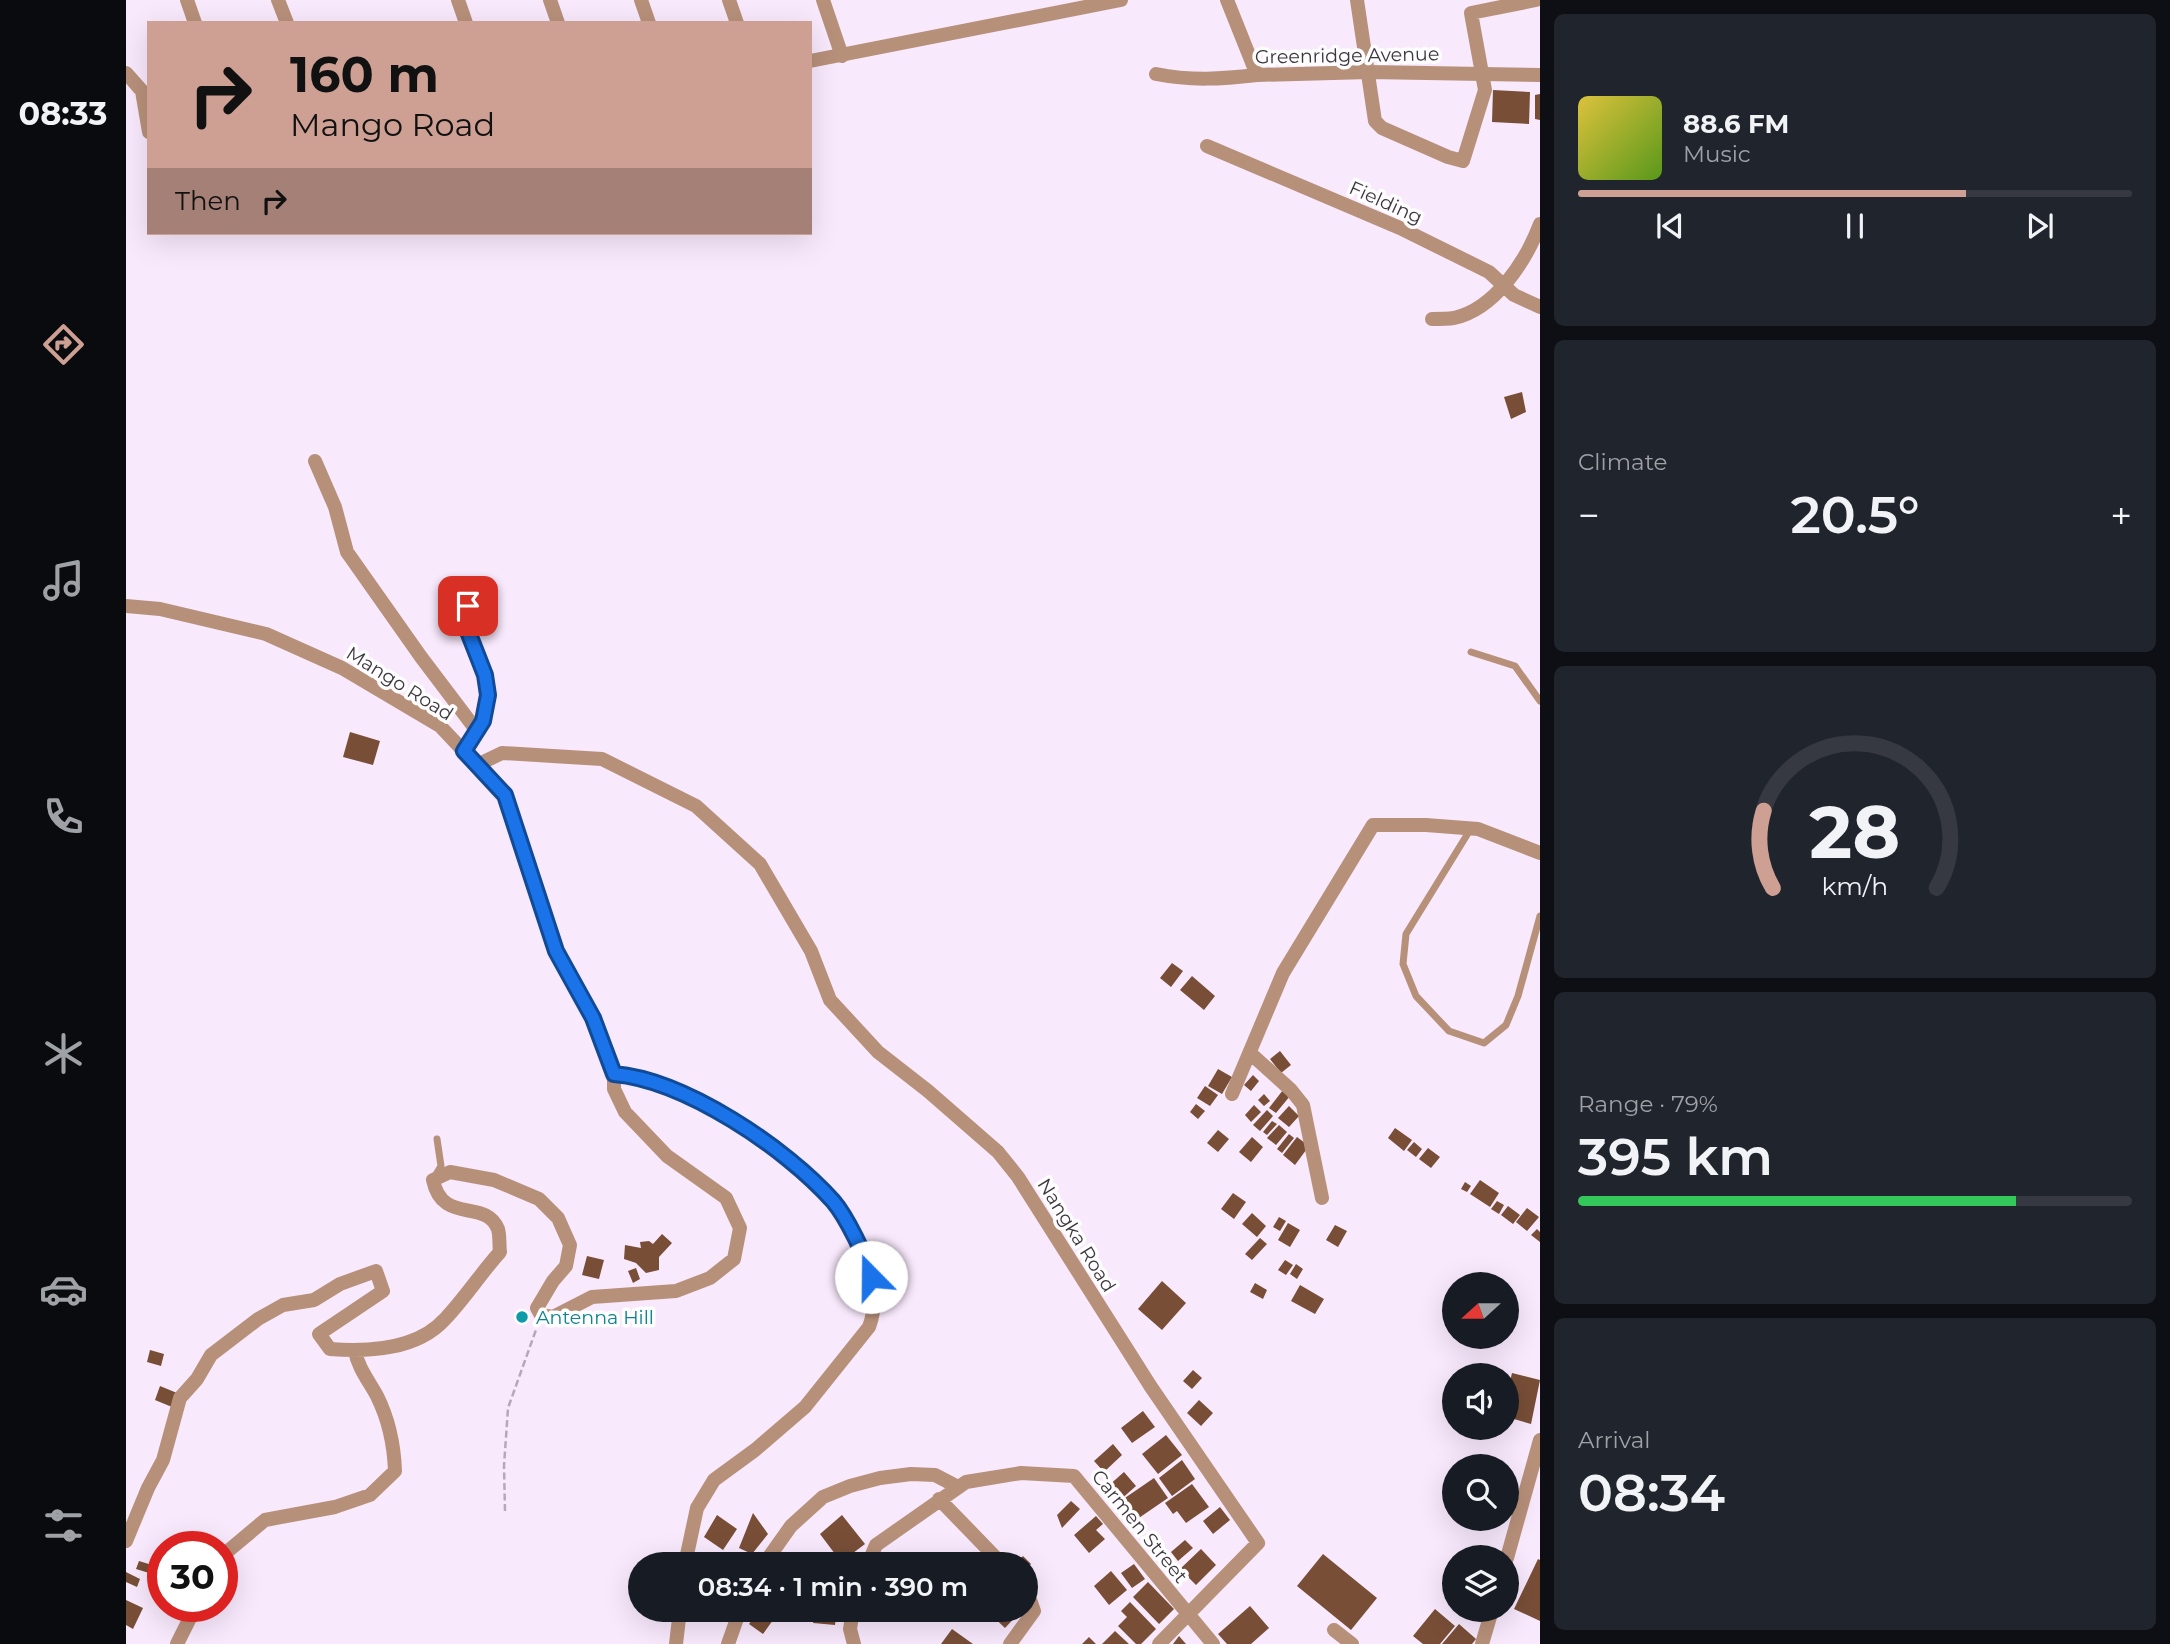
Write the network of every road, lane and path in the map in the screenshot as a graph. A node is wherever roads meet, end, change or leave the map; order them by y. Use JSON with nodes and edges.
{"nodes":[{"id":1,"x":187,"y":0,"type":"edge"},
{"id":2,"x":278,"y":0,"type":"edge"},
{"id":3,"x":458,"y":0,"type":"edge"},
{"id":4,"x":550,"y":0,"type":"edge"},
{"id":5,"x":641,"y":0,"type":"edge"},
{"id":6,"x":729,"y":0,"type":"edge"},
{"id":7,"x":823,"y":0,"type":"edge"},
{"id":8,"x":1121,"y":0,"type":"edge"},
{"id":9,"x":1227,"y":0,"type":"edge"},
{"id":10,"x":1357,"y":0,"type":"edge"},
{"id":11,"x":1535,"y":0,"type":"edge"},
{"id":12,"x":194,"y":21,"type":"edge"},
{"id":13,"x":286,"y":21,"type":"edge"},
{"id":14,"x":465,"y":21,"type":"edge"},
{"id":15,"x":557,"y":21,"type":"edge"},
{"id":16,"x":648,"y":21,"type":"edge"},
{"id":17,"x":736,"y":21,"type":"edge"},
{"id":18,"x":842,"y":56,"type":"junction"},
{"id":19,"x":812,"y":61,"type":"edge"},
{"id":20,"x":1369,"y":72,"type":"junction"},
{"id":21,"x":126,"y":74,"type":"edge"},
{"id":22,"x":1156,"y":74,"type":"dead end"},
{"id":23,"x":1483,"y":74,"type":"junction"},
{"id":24,"x":1256,"y":75,"type":"junction"},
{"id":25,"x":1540,"y":75,"type":"edge"},
{"id":26,"x":147,"y":120,"type":"edge"},
{"id":27,"x":1208,"y":146,"type":"dead end"},
{"id":28,"x":1540,"y":224,"type":"edge"},
{"id":29,"x":1504,"y":284,"type":"junction"},
{"id":30,"x":1540,"y":307,"type":"edge"},
{"id":31,"x":1432,"y":319,"type":"dead end"},
{"id":32,"x":315,"y":461,"type":"dead end"},
{"id":33,"x":126,"y":606,"type":"edge"},
{"id":34,"x":468,"y":606,"type":"dead end"},
{"id":35,"x":1471,"y":652,"type":"dead end"},
{"id":36,"x":1540,"y":701,"type":"edge"},
{"id":37,"x":477,"y":731,"type":"junction"},
{"id":38,"x":464,"y":751,"type":"junction"},
{"id":39,"x":477,"y":765,"type":"junction"},
{"id":40,"x":1471,"y":829,"type":"junction"},
{"id":41,"x":1540,"y":853,"type":"edge"},
{"id":42,"x":1540,"y":916,"type":"edge"},
{"id":43,"x":1250,"y":1053,"type":"junction"},
{"id":44,"x":614,"y":1074,"type":"junction"},
{"id":45,"x":1232,"y":1094,"type":"dead end"},
{"id":46,"x":437,"y":1139,"type":"dead end"},
{"id":47,"x":433,"y":1180,"type":"junction"},
{"id":48,"x":1322,"y":1198,"type":"dead end"},
{"id":49,"x":541,"y":1315,"type":"junction"},
{"id":50,"x":355,"y":1351,"type":"junction"},
{"id":51,"x":1540,"y":1440,"type":"edge"},
{"id":52,"x":1537,"y":1464,"type":"edge"},
{"id":53,"x":958,"y":1487,"type":"junction"},
{"id":54,"x":939,"y":1499,"type":"junction"},
{"id":55,"x":505,"y":1511,"type":"dead end"},
{"id":56,"x":126,"y":1541,"type":"edge"},
{"id":57,"x":238,"y":1543,"type":"edge"},
{"id":58,"x":1511,"y":1545,"type":"edge"},
{"id":59,"x":687,"y":1552,"type":"edge"},
{"id":60,"x":773,"y":1552,"type":"edge"},
{"id":61,"x":873,"y":1552,"type":"edge"},
{"id":62,"x":991,"y":1552,"type":"edge"},
{"id":63,"x":1187,"y":1613,"type":"junction"},
{"id":64,"x":188,"y":1622,"type":"edge"},
{"id":65,"x":679,"y":1622,"type":"edge"},
{"id":66,"x":736,"y":1622,"type":"edge"},
{"id":67,"x":851,"y":1622,"type":"edge"},
{"id":68,"x":1026,"y":1622,"type":"edge"},
{"id":69,"x":1488,"y":1622,"type":"edge"},
{"id":70,"x":1335,"y":1630,"type":"dead end"},
{"id":71,"x":177,"y":1644,"type":"edge"},
{"id":72,"x":676,"y":1644,"type":"edge"},
{"id":73,"x":728,"y":1644,"type":"edge"},
{"id":74,"x":854,"y":1644,"type":"edge"},
{"id":75,"x":1010,"y":1644,"type":"edge"},
{"id":76,"x":1159,"y":1644,"type":"edge"},
{"id":77,"x":1213,"y":1644,"type":"edge"},
{"id":78,"x":1352,"y":1644,"type":"edge"},
{"id":79,"x":1482,"y":1644,"type":"edge"}],
"edges":[{"from":1,"to":12,"type":"street"},
{"from":2,"to":13,"type":"street"},
{"from":3,"to":14,"type":"street"},
{"from":4,"to":15,"type":"street"},
{"from":5,"to":16,"type":"street"},
{"from":6,"to":17,"type":"street"},
{"from":7,"to":18,"type":"street"},
{"from":8,"to":18,"type":"street"},
{"from":9,"to":24,"type":"street"},
{"from":10,"to":20,"type":"street"},
{"from":11,"to":23,"type":"street"},
{"from":18,"to":19,"type":"street"},
{"from":20,"to":23,"type":"street","name":"Greenridge Avenue"},
{"from":20,"to":23,"type":"street"},
{"from":20,"to":24,"type":"street","name":"Greenridge Avenue"},
{"from":21,"to":26,"type":"street"},
{"from":22,"to":24,"type":"street","name":"Greenridge Avenue"},
{"from":23,"to":25,"type":"street","name":"Greenridge Avenue"},
{"from":27,"to":29,"type":"street","name":"Fielding"},
{"from":28,"to":29,"type":"street"},
{"from":29,"to":30,"type":"street","name":"Fielding"},
{"from":29,"to":31,"type":"street"},
{"from":32,"to":37,"type":"street"},
{"from":33,"to":38,"type":"street","name":"Mango Road"},
{"from":34,"to":37,"type":"street"},
{"from":35,"to":36,"type":"lane"},
{"from":37,"to":38,"type":"street"},
{"from":38,"to":39,"type":"street","name":"Mango Road"},
{"from":39,"to":44,"type":"street","name":"Mango Road"},
{"from":39,"to":63,"type":"street","name":"Nangka Road"},
{"from":40,"to":41,"type":"street"},
{"from":40,"to":42,"type":"lane"},
{"from":40,"to":43,"type":"street"},
{"from":43,"to":45,"type":"street"},
{"from":43,"to":48,"type":"street"},
{"from":44,"to":49,"type":"street","name":"Mango Road"},
{"from":44,"to":59,"type":"street"},
{"from":46,"to":47,"type":"lane"},
{"from":47,"to":49,"type":"street"},
{"from":47,"to":50,"type":"street"},
{"from":49,"to":55,"type":"path"},
{"from":50,"to":56,"type":"street"},
{"from":50,"to":57,"type":"street"},
{"from":51,"to":52,"type":"street"},
{"from":52,"to":58,"type":"street"},
{"from":53,"to":54,"type":"street","name":"Carmen Street"},
{"from":53,"to":60,"type":"street"},
{"from":53,"to":63,"type":"street","name":"Carmen Street"},
{"from":54,"to":61,"type":"street","name":"Carmen Street"},
{"from":54,"to":62,"type":"street"},
{"from":63,"to":76,"type":"street"},
{"from":63,"to":77,"type":"street","name":"Carmen Street"},
{"from":64,"to":71,"type":"street"},
{"from":65,"to":72,"type":"street"},
{"from":66,"to":73,"type":"street"},
{"from":67,"to":74,"type":"street"},
{"from":68,"to":75,"type":"street"},
{"from":69,"to":79,"type":"street"},
{"from":70,"to":78,"type":"street"}]}
